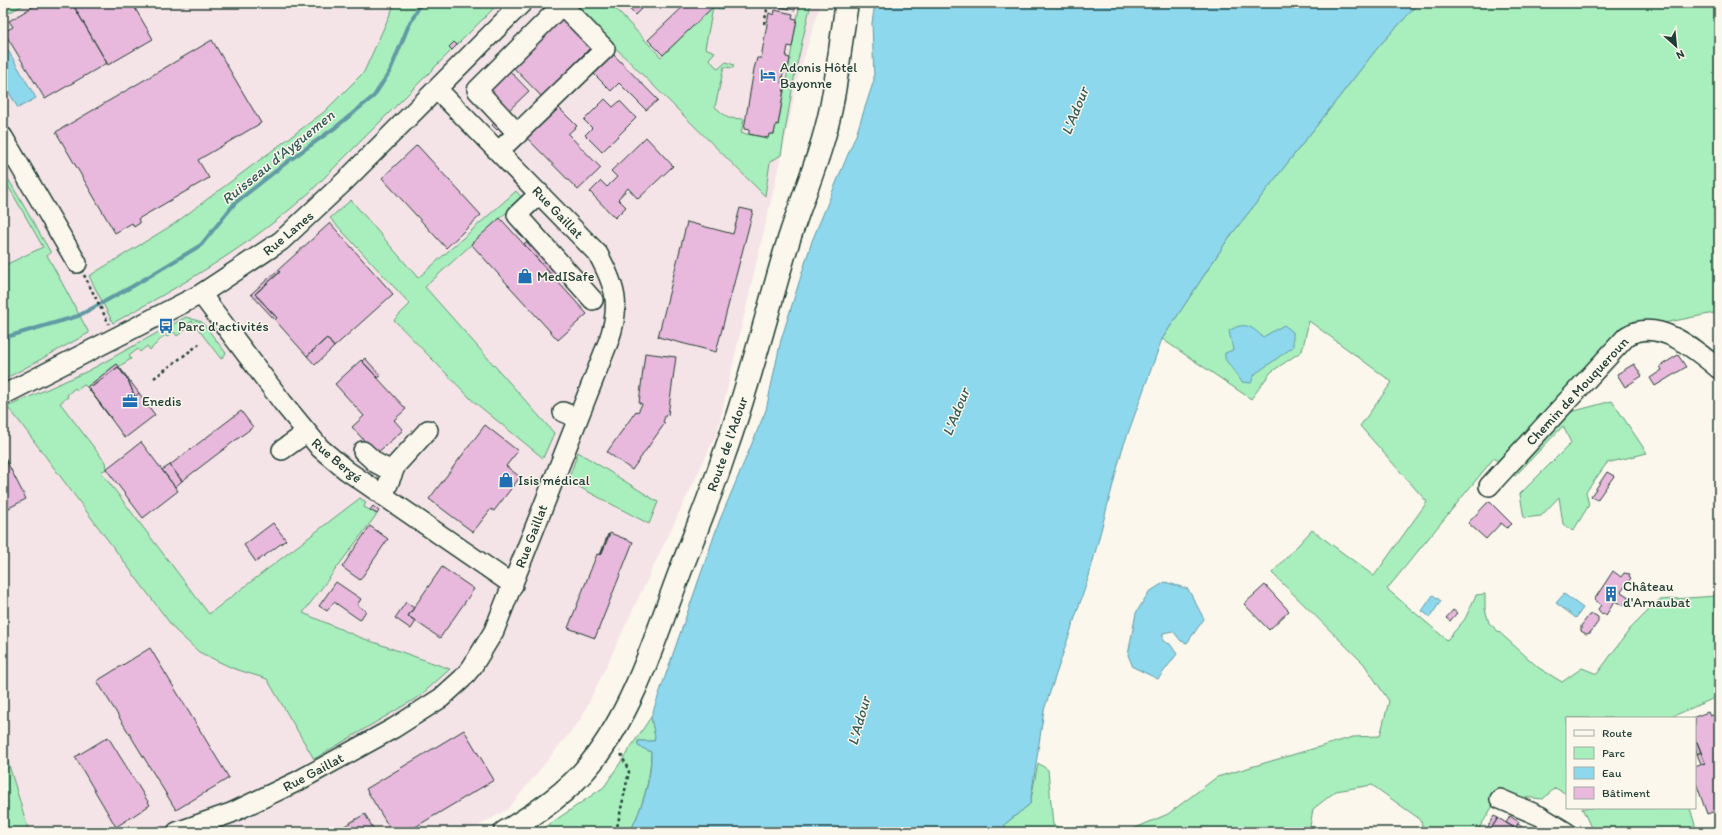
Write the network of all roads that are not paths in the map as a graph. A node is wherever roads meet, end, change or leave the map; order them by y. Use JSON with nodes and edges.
{"nodes":[{"id":1,"x":522,"y":3,"type":"edge"},
{"id":2,"x":847,"y":3,"type":"edge"},
{"id":3,"x":436,"y":89,"type":"junction"},
{"id":4,"x":518,"y":134,"type":"junction"},
{"id":5,"x":3,"y":137,"type":"edge"},
{"id":6,"x":499,"y":151,"type":"junction"},
{"id":7,"x":540,"y":193,"type":"junction"},
{"id":8,"x":79,"y":266,"type":"road end"},
{"id":9,"x":201,"y":294,"type":"junction"},
{"id":10,"x":593,"y":300,"type":"dead end"},
{"id":11,"x":1719,"y":369,"type":"edge"},
{"id":12,"x":3,"y":395,"type":"edge"},
{"id":13,"x":307,"y":426,"type":"junction"},
{"id":14,"x":428,"y":430,"type":"dead end"},
{"id":15,"x":282,"y":450,"type":"dead end"},
{"id":16,"x":363,"y":451,"type":"dead end"},
{"id":17,"x":393,"y":472,"type":"junction"},
{"id":18,"x":1489,"y":486,"type":"dead end"},
{"id":19,"x":382,"y":496,"type":"junction"},
{"id":20,"x":513,"y":585,"type":"junction"},
{"id":21,"x":1500,"y":799,"type":"dead end"},
{"id":22,"x":172,"y":828,"type":"edge"},
{"id":23,"x":506,"y":832,"type":"edge"},
{"id":24,"x":1566,"y":832,"type":"edge"}],
"edges":[{"from":1,"to":3,"type":"street","name":"Rue Lanes"},
{"from":2,"to":23,"type":"main road","name":"Route de l'Adour"},
{"from":3,"to":6,"type":"street","name":"Rue Gaillat"},
{"from":3,"to":9,"type":"street","name":"Rue Lanes"},
{"from":4,"to":4,"type":"street"},
{"from":4,"to":6,"type":"street"},
{"from":5,"to":8,"type":"street"},
{"from":6,"to":7,"type":"street","name":"Rue Gaillat"},
{"from":7,"to":10,"type":"street"},
{"from":7,"to":20,"type":"street","name":"Rue Gaillat"},
{"from":9,"to":12,"type":"street","name":"Rue Lanes"},
{"from":9,"to":13,"type":"street","name":"Rue Bergé"},
{"from":11,"to":18,"type":"street","name":"Chemin de Mouqueroun"},
{"from":13,"to":15,"type":"street"},
{"from":13,"to":19,"type":"street","name":"Rue Bergé"},
{"from":14,"to":17,"type":"street"},
{"from":16,"to":17,"type":"street"},
{"from":17,"to":19,"type":"street"},
{"from":19,"to":20,"type":"street","name":"Rue Bergé"},
{"from":20,"to":22,"type":"street","name":"Rue Gaillat"},
{"from":21,"to":24,"type":"street"}]}
